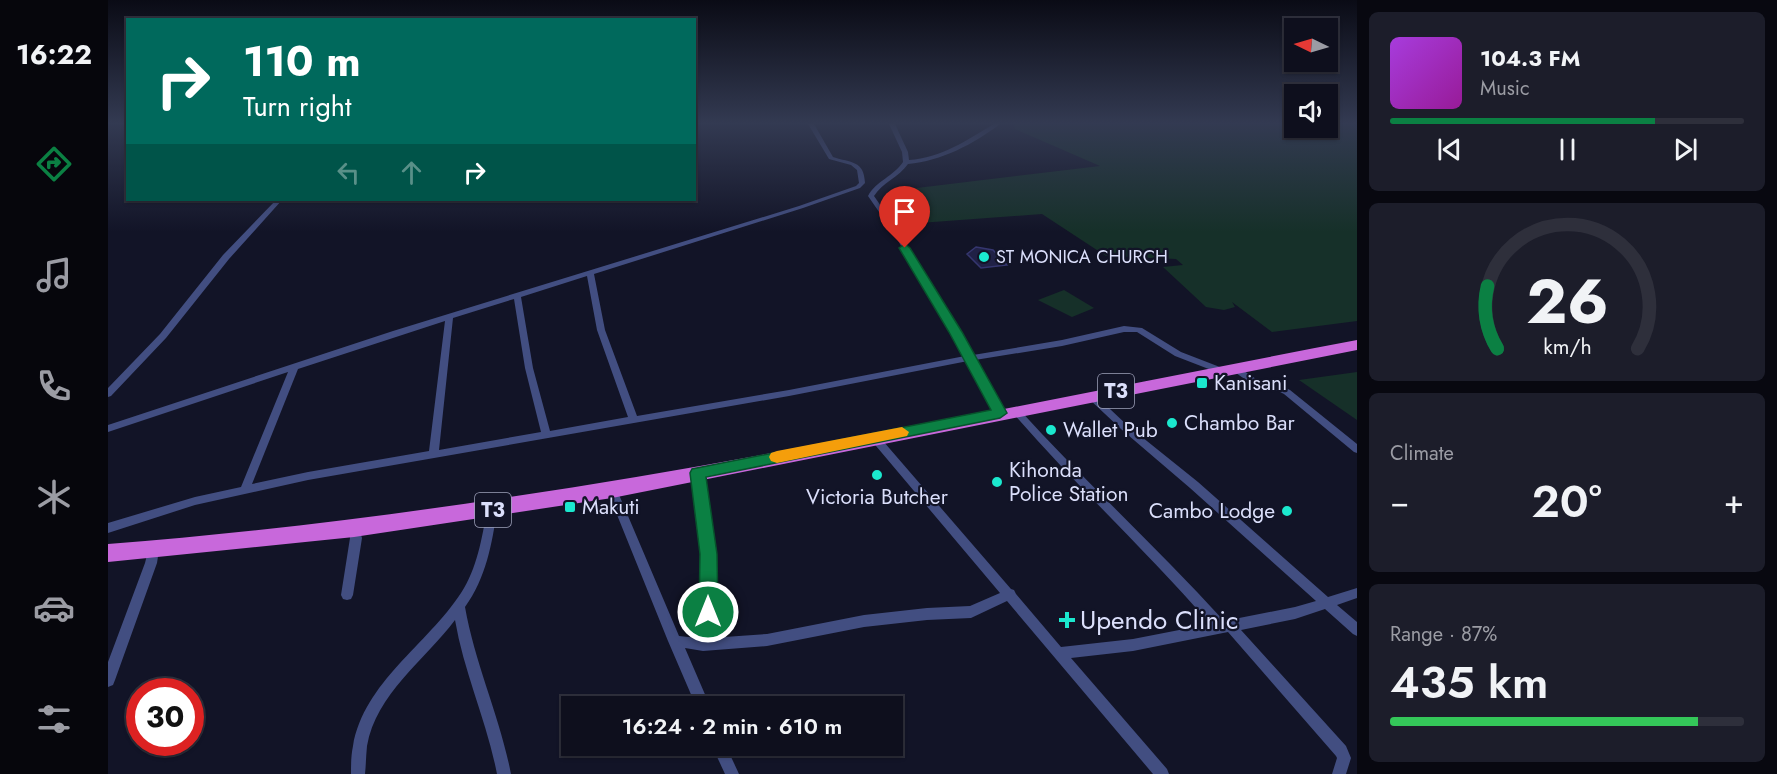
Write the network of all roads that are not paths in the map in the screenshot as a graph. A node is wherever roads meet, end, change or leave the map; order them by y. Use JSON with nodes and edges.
{"nodes":[{"id":1,"x":839,"y":160,"type":"edge"},
{"id":2,"x":925,"y":160,"type":"edge"},
{"id":3,"x":906,"y":162,"type":"joint"},
{"id":4,"x":278,"y":201,"type":"edge"},
{"id":5,"x":590,"y":273,"type":"junction"},
{"id":6,"x":517,"y":296,"type":"junction"},
{"id":7,"x":449,"y":317,"type":"junction"},
{"id":8,"x":1357,"y":345,"type":"edge"},
{"id":9,"x":970,"y":358,"type":"junction"},
{"id":10,"x":296,"y":366,"type":"junction"},
{"id":11,"x":1228,"y":370,"type":"junction"},
{"id":12,"x":108,"y":394,"type":"edge"},
{"id":13,"x":1091,"y":396,"type":"junction"},
{"id":14,"x":1007,"y":412,"type":"junction"},
{"id":15,"x":633,"y":419,"type":"junction"},
{"id":16,"x":108,"y":429,"type":"edge"},
{"id":17,"x":546,"y":433,"type":"junction"},
{"id":18,"x":874,"y":437,"type":"junction"},
{"id":19,"x":1357,"y":449,"type":"edge"},
{"id":20,"x":434,"y":454,"type":"junction"},
{"id":21,"x":698,"y":473,"type":"junction"},
{"id":22,"x":245,"y":489,"type":"junction"},
{"id":23,"x":612,"y":490,"type":"junction"},
{"id":24,"x":492,"y":510,"type":"junction"},
{"id":25,"x":108,"y":528,"type":"edge"},
{"id":26,"x":354,"y":529,"type":"junction"},
{"id":27,"x":153,"y":550,"type":"junction"},
{"id":28,"x":108,"y":553,"type":"edge"},
{"id":29,"x":1357,"y":592,"type":"edge"},
{"id":30,"x":1010,"y":594,"type":"junction"},
{"id":31,"x":347,"y":595,"type":"dead end"},
{"id":32,"x":1326,"y":601,"type":"junction"},
{"id":33,"x":459,"y":606,"type":"junction"},
{"id":34,"x":1225,"y":626,"type":"junction"},
{"id":35,"x":1357,"y":630,"type":"edge"},
{"id":36,"x":674,"y":641,"type":"junction"},
{"id":37,"x":703,"y":645,"type":"junction"},
{"id":38,"x":1060,"y":653,"type":"junction"},
{"id":39,"x":108,"y":680,"type":"edge"},
{"id":40,"x":698,"y":696,"type":"edge"},
{"id":41,"x":724,"y":756,"type":"edge"},
{"id":42,"x":358,"y":774,"type":"edge"},
{"id":43,"x":504,"y":774,"type":"edge"},
{"id":44,"x":732,"y":774,"type":"edge"},
{"id":45,"x":1162,"y":774,"type":"edge"},
{"id":46,"x":1339,"y":774,"type":"edge"}],
"edges":[{"from":1,"to":5,"type":"street"},
{"from":2,"to":3,"type":"street"},
{"from":3,"to":9,"type":"street"},
{"from":4,"to":12,"type":"street"},
{"from":5,"to":6,"type":"street"},
{"from":5,"to":15,"type":"street"},
{"from":6,"to":7,"type":"street"},
{"from":6,"to":17,"type":"street"},
{"from":7,"to":10,"type":"street"},
{"from":7,"to":20,"type":"street"},
{"from":8,"to":11,"type":"highway","number":"T3"},
{"from":9,"to":11,"type":"street"},
{"from":9,"to":14,"type":"street"},
{"from":9,"to":15,"type":"street"},
{"from":10,"to":16,"type":"street"},
{"from":10,"to":22,"type":"street"},
{"from":11,"to":13,"type":"highway","number":"T3"},
{"from":11,"to":19,"type":"street"},
{"from":13,"to":14,"type":"highway","number":"T3"},
{"from":13,"to":32,"type":"street"},
{"from":14,"to":18,"type":"highway","number":"T3"},
{"from":14,"to":34,"type":"street"},
{"from":15,"to":17,"type":"street"},
{"from":17,"to":20,"type":"street"},
{"from":18,"to":21,"type":"highway","number":"T3"},
{"from":18,"to":30,"type":"street"},
{"from":20,"to":22,"type":"street"},
{"from":21,"to":23,"type":"highway","number":"T3"},
{"from":21,"to":37,"type":"street"},
{"from":22,"to":25,"type":"street"},
{"from":23,"to":24,"type":"highway","number":"T3"},
{"from":23,"to":36,"type":"street"},
{"from":24,"to":26,"type":"highway","number":"T3"},
{"from":24,"to":33,"type":"street"},
{"from":26,"to":27,"type":"highway","number":"T3"},
{"from":26,"to":31,"type":"street"},
{"from":27,"to":28,"type":"highway","number":"T3"},
{"from":27,"to":39,"type":"street"},
{"from":29,"to":32,"type":"street"},
{"from":30,"to":37,"type":"street"},
{"from":30,"to":38,"type":"street"},
{"from":32,"to":34,"type":"street"},
{"from":32,"to":35,"type":"street"},
{"from":33,"to":42,"type":"street"},
{"from":33,"to":43,"type":"street"},
{"from":34,"to":38,"type":"street"},
{"from":34,"to":46,"type":"street"},
{"from":36,"to":37,"type":"street"},
{"from":36,"to":40,"type":"street"},
{"from":38,"to":45,"type":"street"},
{"from":41,"to":44,"type":"street"}]}
